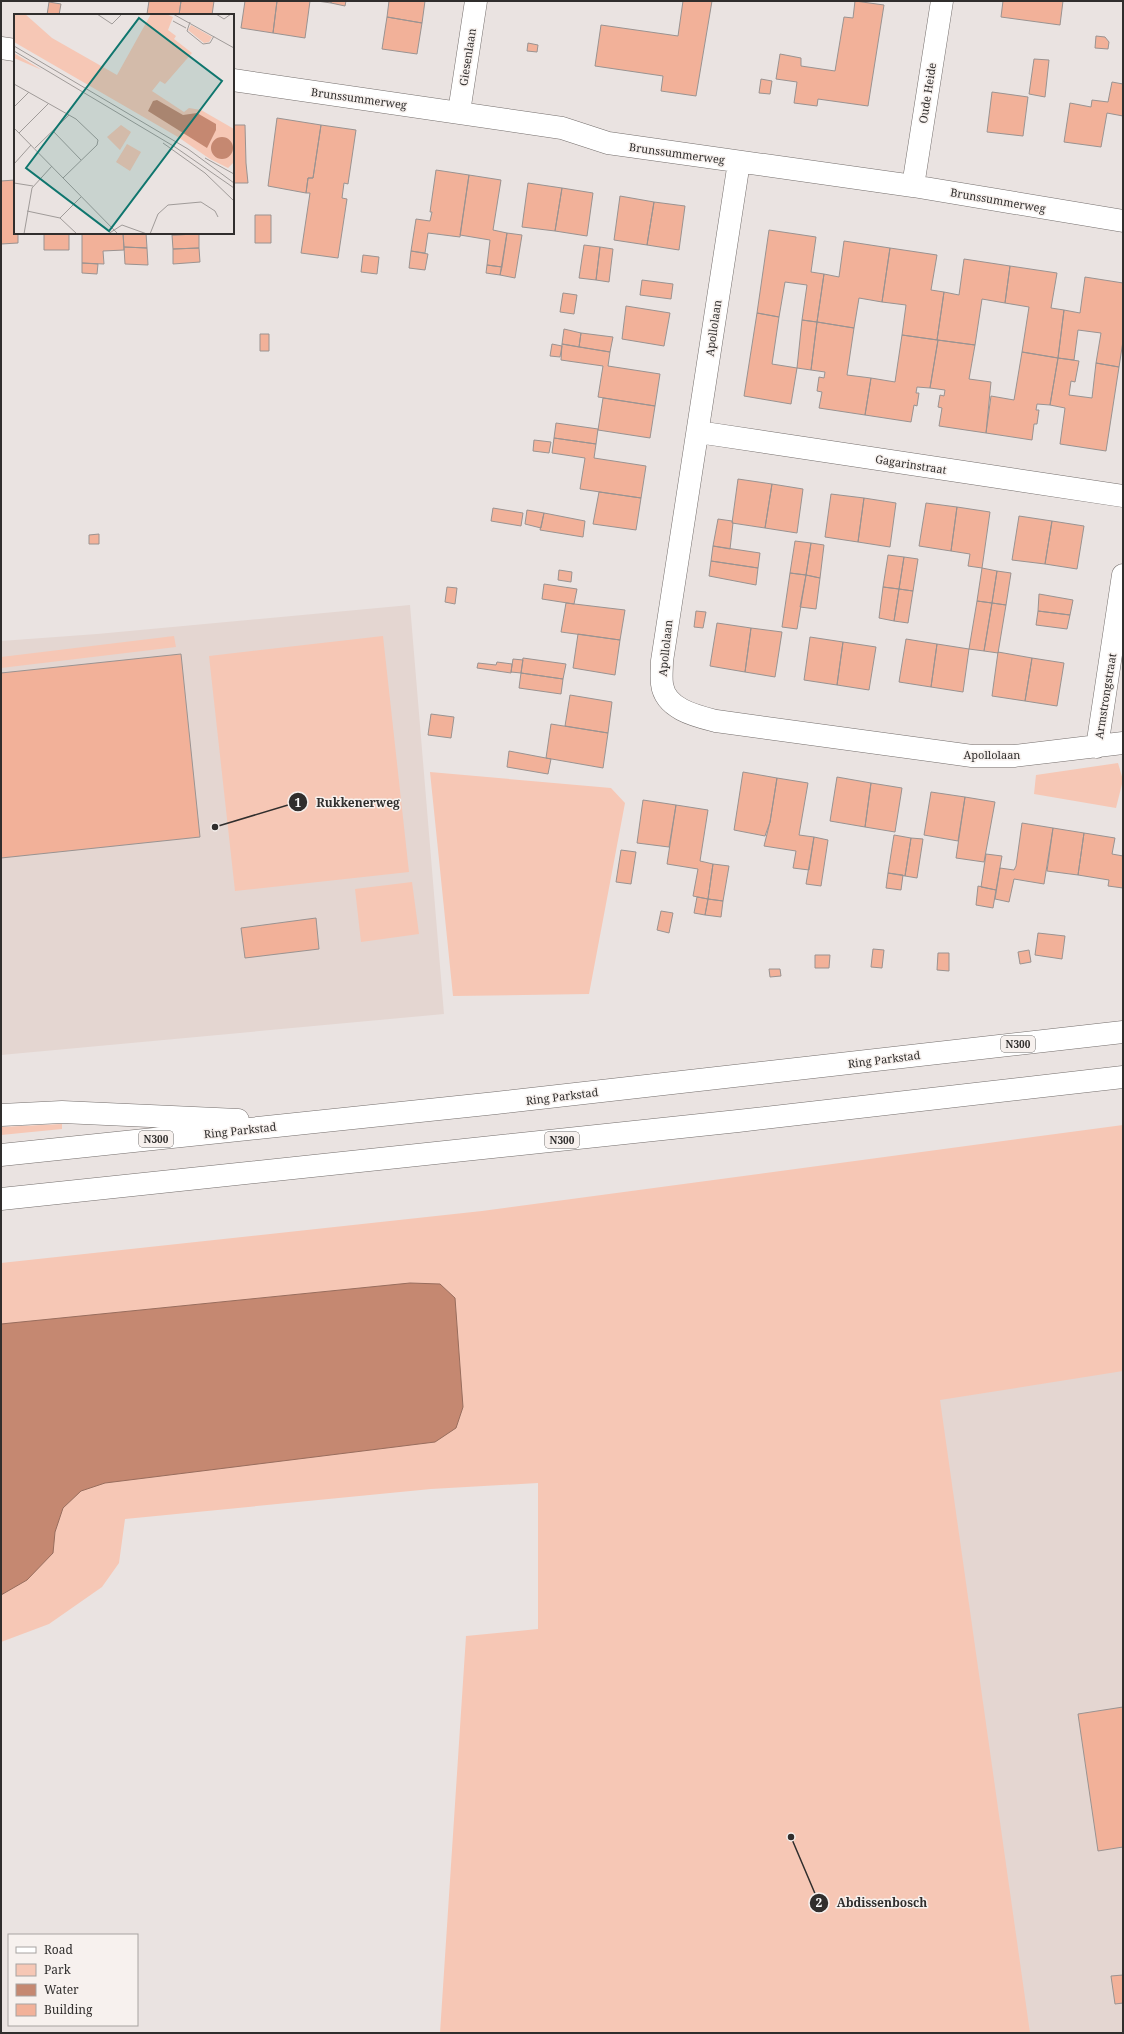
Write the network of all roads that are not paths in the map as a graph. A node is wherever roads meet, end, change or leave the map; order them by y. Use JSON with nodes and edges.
{"nodes":[{"id":1,"x":476,"y":1,"type":"edge"},
{"id":2,"x":942,"y":1,"type":"edge"},
{"id":3,"x":1,"y":48,"type":"edge"},
{"id":4,"x":14,"y":50,"type":"edge"},
{"id":5,"x":234,"y":80,"type":"edge"},
{"id":6,"x":459,"y":112,"type":"junction"},
{"id":7,"x":739,"y":162,"type":"junction"},
{"id":8,"x":913,"y":186,"type":"junction"},
{"id":9,"x":1123,"y":221,"type":"edge"},
{"id":10,"x":698,"y":432,"type":"junction"},
{"id":11,"x":1123,"y":496,"type":"edge"},
{"id":12,"x":1123,"y":575,"type":"edge"},
{"id":13,"x":1123,"y":743,"type":"edge"},
{"id":14,"x":1097,"y":747,"type":"junction"},
{"id":15,"x":1123,"y":1032,"type":"edge"},
{"id":16,"x":1123,"y":1077,"type":"edge"},
{"id":17,"x":1,"y":1115,"type":"edge"},
{"id":18,"x":311,"y":1123,"type":"junction"},
{"id":19,"x":1,"y":1155,"type":"edge"},
{"id":20,"x":1,"y":1199,"type":"edge"}],
"edges":[{"from":1,"to":6,"type":"main road","name":"Giesenlaan"},
{"from":2,"to":8,"type":"main road","name":"Oude Heide"},
{"from":3,"to":4,"type":"main road"},
{"from":5,"to":6,"type":"main road","name":"Brunssummerweg"},
{"from":6,"to":7,"type":"main road","name":"Brunssummerweg"},
{"from":7,"to":8,"type":"main road","name":"Brunssummerweg"},
{"from":7,"to":10,"type":"main road","name":"Apollolaan"},
{"from":8,"to":9,"type":"main road","name":"Brunssummerweg"},
{"from":10,"to":11,"type":"main road","name":"Gagarinstraat"},
{"from":10,"to":14,"type":"main road","name":"Apollolaan"},
{"from":12,"to":14,"type":"main road","name":"Armstrongstraat"},
{"from":13,"to":14,"type":"main road","name":"Apollolaan"},
{"from":15,"to":18,"type":"main road","name":"Ring Parkstad","number":"N300"},
{"from":16,"to":20,"type":"main road","number":"N300"},
{"from":17,"to":18,"type":"main road","number":"N300"},
{"from":18,"to":19,"type":"main road","name":"Ring Parkstad","number":"N300"}]}
